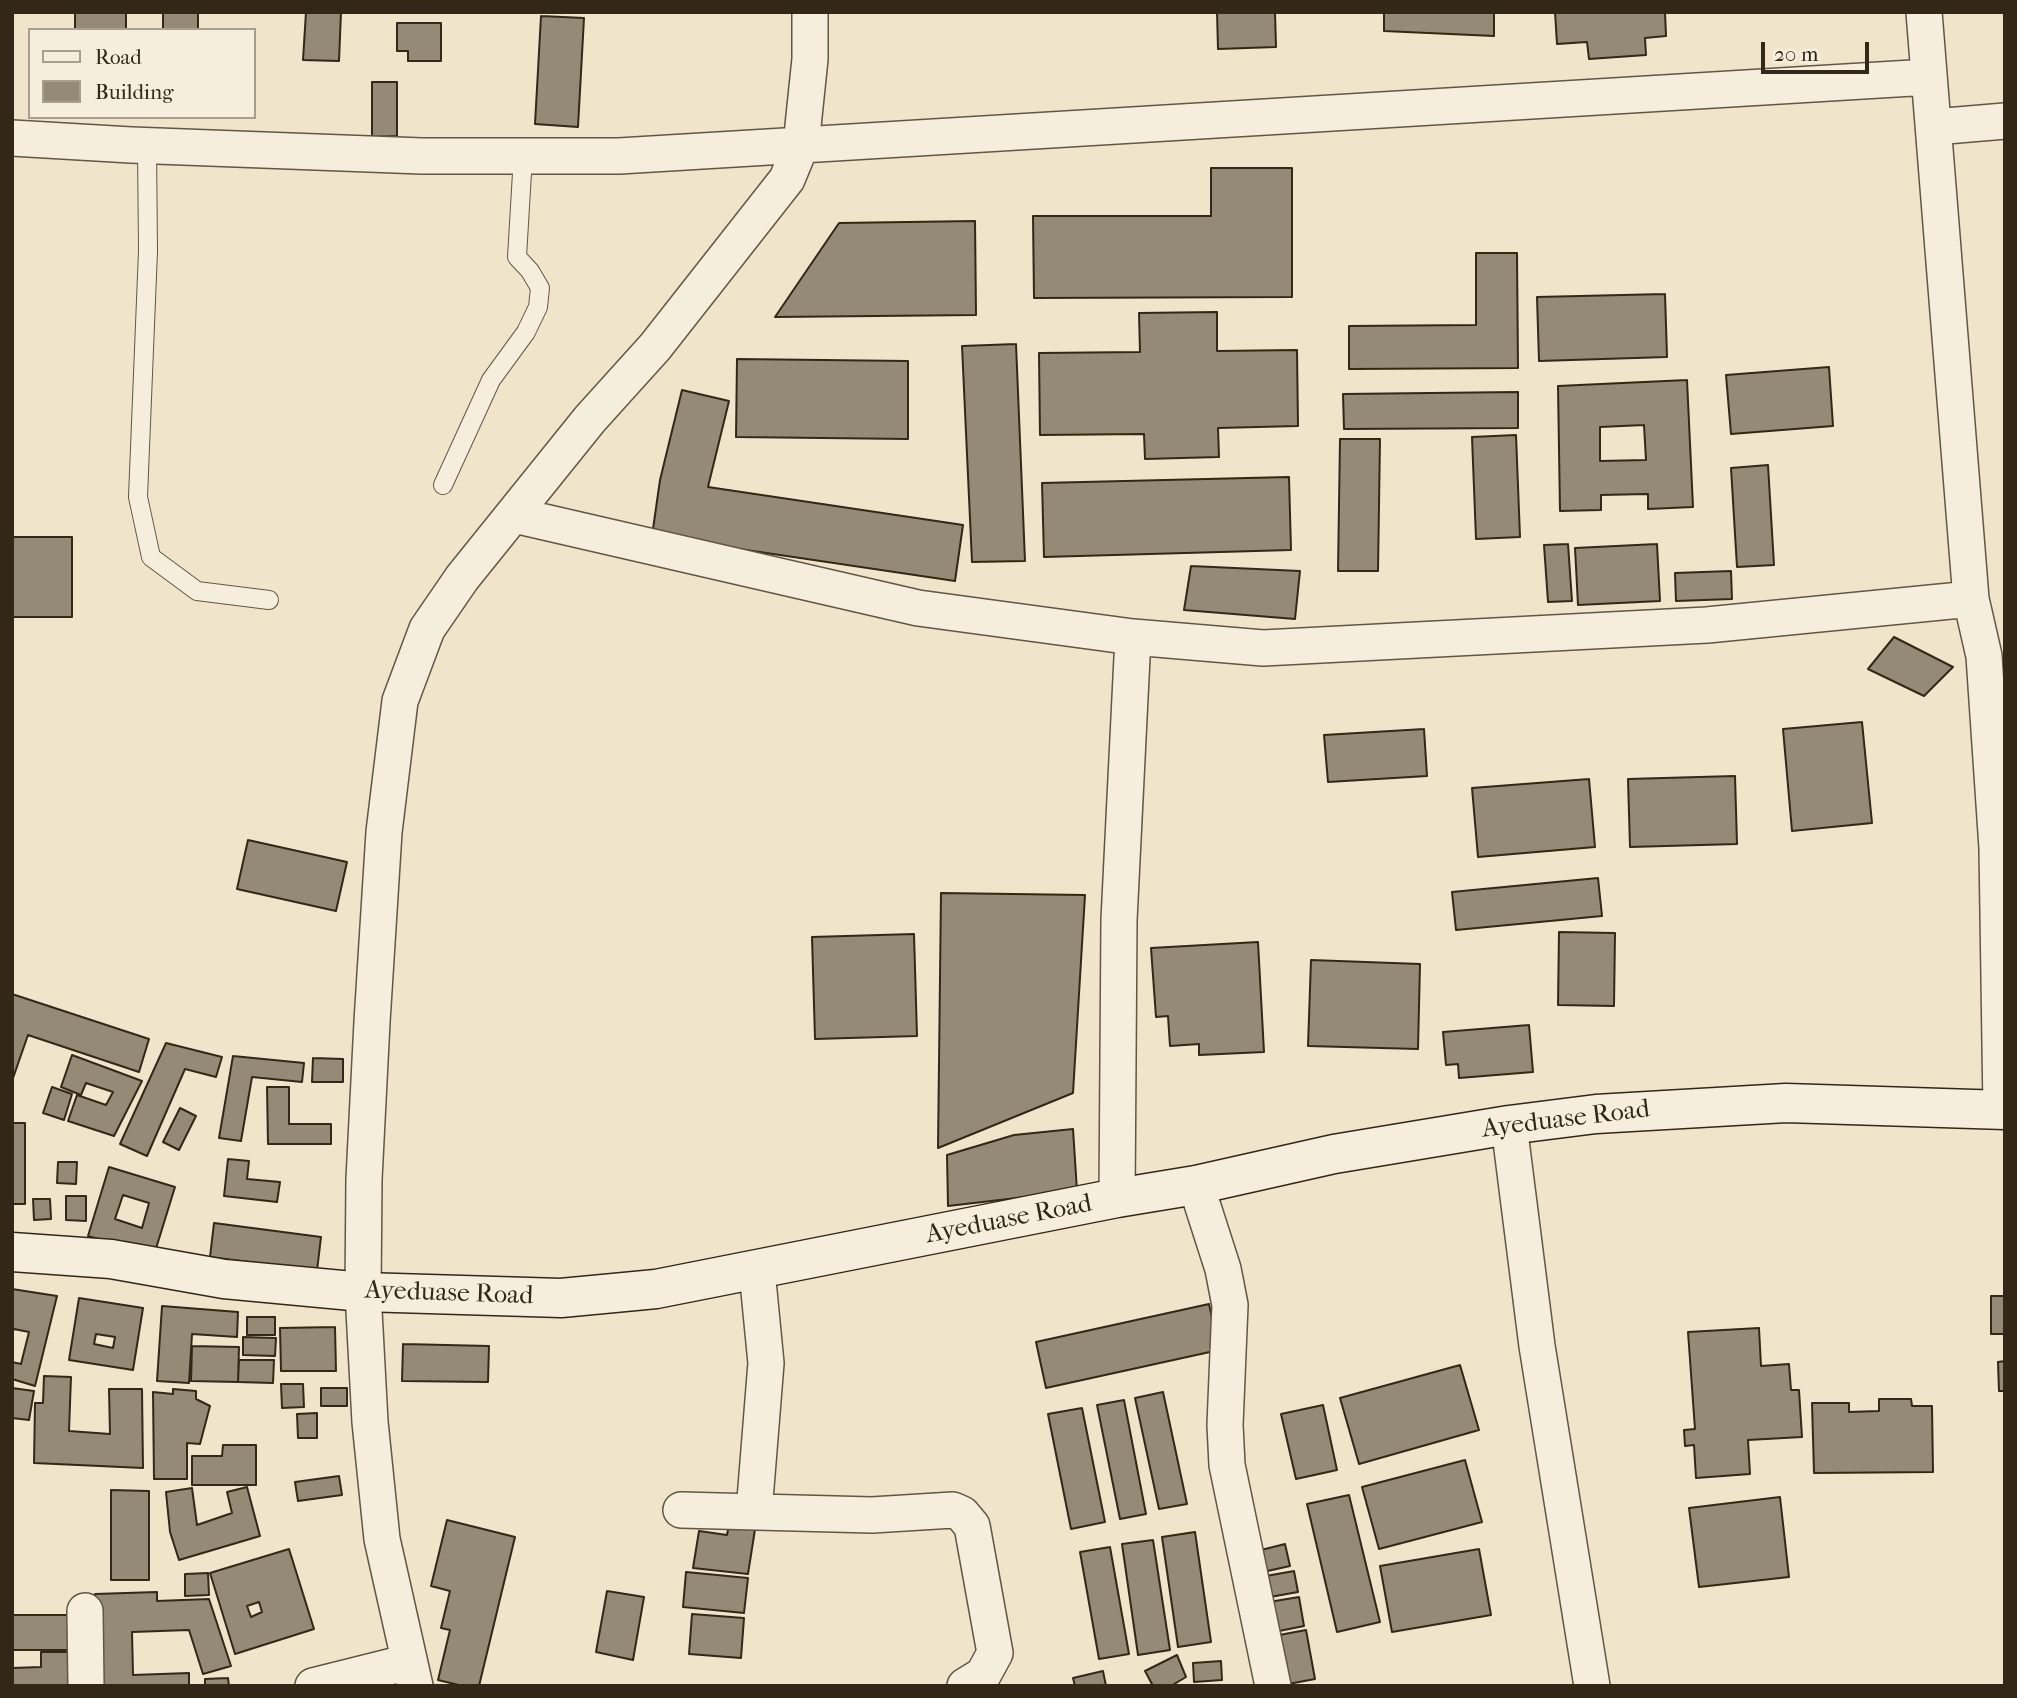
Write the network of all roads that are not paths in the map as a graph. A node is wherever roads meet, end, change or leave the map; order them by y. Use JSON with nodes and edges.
{"nodes":[{"id":1,"x":810,"y":12,"type":"edge"},
{"id":2,"x":1924,"y":12,"type":"edge"},
{"id":3,"x":1930,"y":77,"type":"junction"},
{"id":4,"x":2005,"y":121,"type":"edge"},
{"id":5,"x":1934,"y":127,"type":"junction"},
{"id":6,"x":12,"y":138,"type":"edge"},
{"id":7,"x":801,"y":145,"type":"junction"},
{"id":8,"x":147,"y":146,"type":"junction"},
{"id":9,"x":523,"y":156,"type":"junction"},
{"id":10,"x":443,"y":485,"type":"dead end"},
{"id":11,"x":514,"y":515,"type":"junction"},
{"id":12,"x":1971,"y":599,"type":"junction"},
{"id":13,"x":269,"y":600,"type":"dead end"},
{"id":14,"x":1133,"y":636,"type":"junction"},
{"id":15,"x":1995,"y":656,"type":"edge"},
{"id":16,"x":2003,"y":1110,"type":"edge"},
{"id":17,"x":1509,"y":1125,"type":"junction"},
{"id":18,"x":1196,"y":1185,"type":"junction"},
{"id":19,"x":1117,"y":1198,"type":"junction"},
{"id":20,"x":12,"y":1252,"type":"edge"},
{"id":21,"x":757,"y":1271,"type":"junction"},
{"id":22,"x":363,"y":1292,"type":"junction"},
{"id":23,"x":681,"y":1510,"type":"dead end"},
{"id":24,"x":754,"y":1512,"type":"junction"},
{"id":25,"x":85,"y":1611,"type":"dead end"},
{"id":26,"x":412,"y":1674,"type":"edge"},
{"id":27,"x":86,"y":1686,"type":"edge"},
{"id":28,"x":313,"y":1686,"type":"edge"},
{"id":29,"x":965,"y":1686,"type":"edge"},
{"id":30,"x":1273,"y":1686,"type":"edge"},
{"id":31,"x":1592,"y":1686,"type":"edge"}],
"edges":[{"from":1,"to":7,"type":"street"},
{"from":2,"to":3,"type":"street"},
{"from":3,"to":5,"type":"street"},
{"from":3,"to":7,"type":"street"},
{"from":4,"to":5,"type":"street"},
{"from":5,"to":12,"type":"street"},
{"from":6,"to":8,"type":"street"},
{"from":7,"to":9,"type":"street"},
{"from":7,"to":11,"type":"street"},
{"from":8,"to":9,"type":"street"},
{"from":8,"to":13,"type":"lane"},
{"from":9,"to":10,"type":"lane"},
{"from":11,"to":14,"type":"street"},
{"from":11,"to":22,"type":"street"},
{"from":12,"to":14,"type":"street"},
{"from":12,"to":15,"type":"street"},
{"from":14,"to":19,"type":"street"},
{"from":15,"to":16,"type":"street"},
{"from":16,"to":17,"type":"street","name":"Ayeduase Road"},
{"from":17,"to":18,"type":"street","name":"Ayeduase Road"},
{"from":17,"to":31,"type":"street"},
{"from":18,"to":19,"type":"street","name":"Ayeduase Road"},
{"from":18,"to":30,"type":"street"},
{"from":19,"to":21,"type":"street","name":"Ayeduase Road"},
{"from":20,"to":22,"type":"street","name":"Ayeduase Road"},
{"from":21,"to":22,"type":"street","name":"Ayeduase Road"},
{"from":21,"to":24,"type":"street"},
{"from":22,"to":26,"type":"street"},
{"from":23,"to":24,"type":"street"},
{"from":24,"to":29,"type":"street"},
{"from":25,"to":27,"type":"street"},
{"from":26,"to":28,"type":"street"}]}
